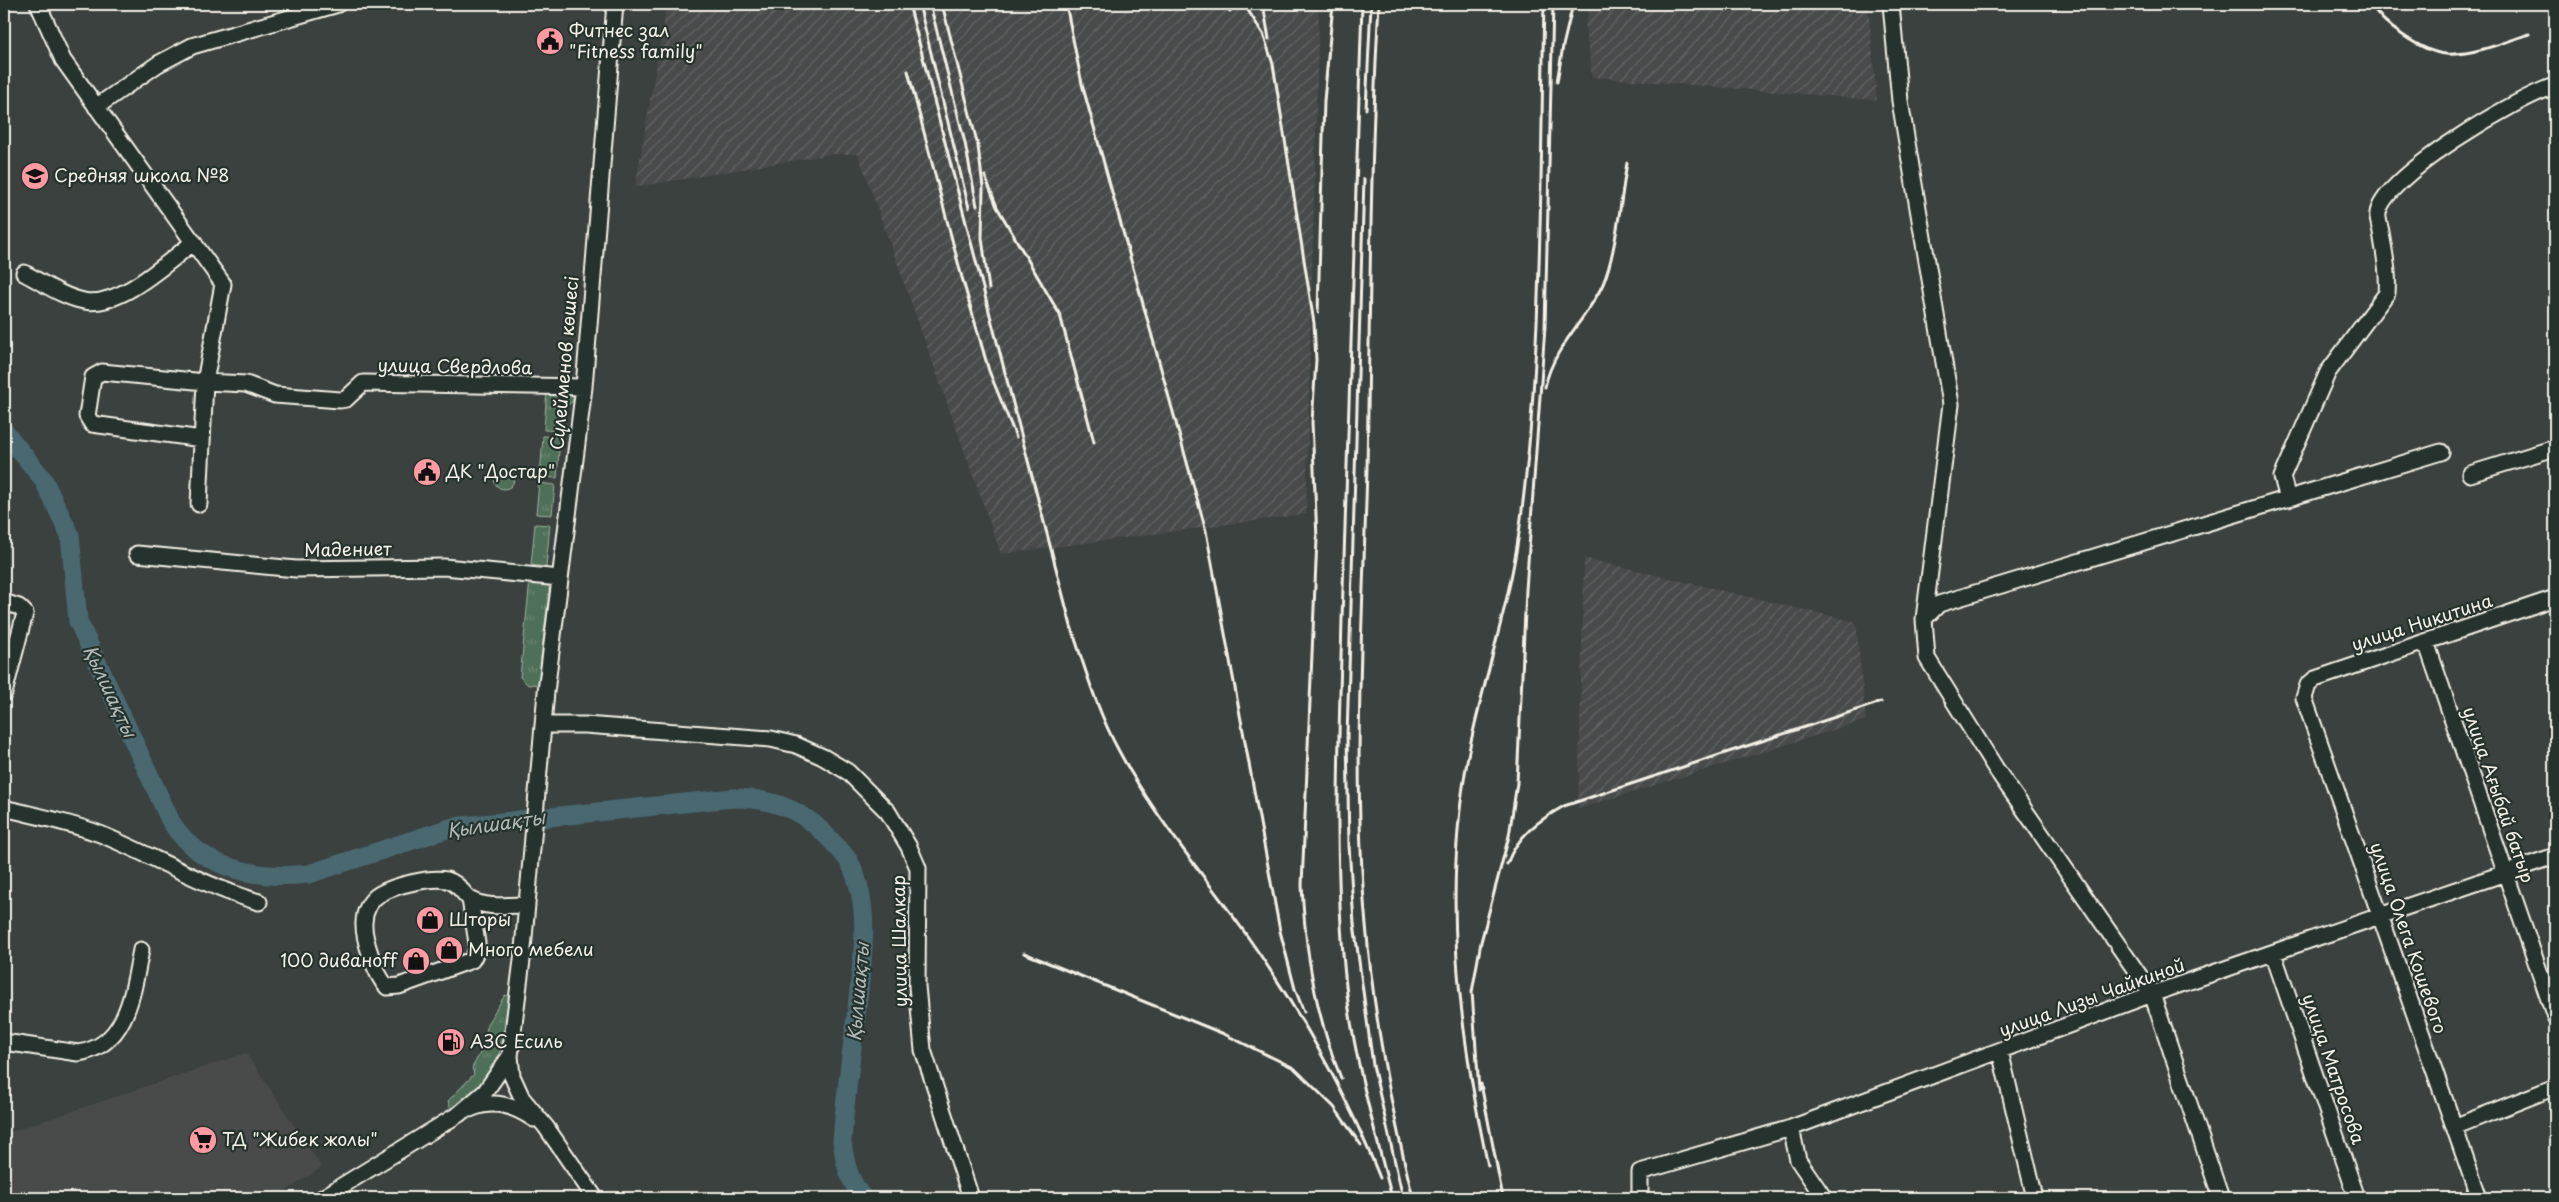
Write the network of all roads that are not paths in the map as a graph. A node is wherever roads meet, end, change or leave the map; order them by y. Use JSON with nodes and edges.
{"nodes":[{"id":1,"x":338,"y":4,"type":"edge"},
{"id":2,"x":615,"y":4,"type":"edge"},
{"id":3,"x":1891,"y":4,"type":"edge"},
{"id":4,"x":39,"y":6,"type":"edge"},
{"id":5,"x":2555,"y":86,"type":"edge"},
{"id":6,"x":96,"y":107,"type":"junction"},
{"id":7,"x":194,"y":242,"type":"junction"},
{"id":8,"x":24,"y":273,"type":"dead end"},
{"id":9,"x":205,"y":382,"type":"junction"},
{"id":10,"x":584,"y":387,"type":"junction"},
{"id":11,"x":202,"y":439,"type":"junction"},
{"id":12,"x":2555,"y":448,"type":"edge"},
{"id":13,"x":2441,"y":452,"type":"dead end"},
{"id":14,"x":2470,"y":474,"type":"dead end"},
{"id":15,"x":2288,"y":498,"type":"junction"},
{"id":16,"x":199,"y":504,"type":"dead end"},
{"id":17,"x":137,"y":554,"type":"dead end"},
{"id":18,"x":560,"y":578,"type":"junction"},
{"id":19,"x":2555,"y":598,"type":"edge"},
{"id":20,"x":4,"y":602,"type":"edge"},
{"id":21,"x":1924,"y":619,"type":"junction"},
{"id":22,"x":2426,"y":642,"type":"junction"},
{"id":23,"x":2305,"y":690,"type":"joint"},
{"id":24,"x":4,"y":693,"type":"edge"},
{"id":25,"x":543,"y":725,"type":"junction"},
{"id":26,"x":4,"y":808,"type":"edge"},
{"id":27,"x":2555,"y":856,"type":"edge"},
{"id":28,"x":2504,"y":873,"type":"junction"},
{"id":29,"x":470,"y":899,"type":"junction"},
{"id":30,"x":259,"y":902,"type":"dead end"},
{"id":31,"x":527,"y":905,"type":"junction"},
{"id":32,"x":2381,"y":916,"type":"junction"},
{"id":33,"x":141,"y":950,"type":"dead end"},
{"id":34,"x":2273,"y":953,"type":"junction"},
{"id":35,"x":2152,"y":994,"type":"junction"},
{"id":36,"x":2555,"y":1016,"type":"edge"},
{"id":37,"x":4,"y":1042,"type":"edge"},
{"id":38,"x":2000,"y":1052,"type":"junction"},
{"id":39,"x":510,"y":1056,"type":"junction"},
{"id":40,"x":2555,"y":1087,"type":"edge"},
{"id":41,"x":459,"y":1114,"type":"junction"},
{"id":42,"x":546,"y":1127,"type":"junction"},
{"id":43,"x":2454,"y":1127,"type":"junction"},
{"id":44,"x":1791,"y":1128,"type":"junction"},
{"id":45,"x":322,"y":1198,"type":"edge"},
{"id":46,"x":595,"y":1198,"type":"edge"},
{"id":47,"x":971,"y":1198,"type":"edge"},
{"id":48,"x":1640,"y":1198,"type":"edge"},
{"id":49,"x":1824,"y":1198,"type":"edge"},
{"id":50,"x":2036,"y":1198,"type":"edge"},
{"id":51,"x":2221,"y":1198,"type":"edge"},
{"id":52,"x":2357,"y":1198,"type":"edge"},
{"id":53,"x":2479,"y":1198,"type":"edge"}],
"edges":[{"from":1,"to":6,"type":"street"},
{"from":2,"to":10,"type":"street","name":"Сүлейменов көшесі"},
{"from":3,"to":21,"type":"street"},
{"from":4,"to":6,"type":"street"},
{"from":5,"to":15,"type":"street"},
{"from":6,"to":7,"type":"street"},
{"from":7,"to":8,"type":"street"},
{"from":7,"to":9,"type":"street"},
{"from":9,"to":10,"type":"street","name":"улица Свердлова"},
{"from":9,"to":11,"type":"street"},
{"from":9,"to":11,"type":"street","name":"улица Свердлова"},
{"from":10,"to":18,"type":"street","name":"Сүлейменов көшесі"},
{"from":11,"to":16,"type":"street"},
{"from":12,"to":14,"type":"street"},
{"from":13,"to":15,"type":"street"},
{"from":15,"to":21,"type":"street"},
{"from":17,"to":18,"type":"street","name":"Мадениет"},
{"from":18,"to":25,"type":"street","name":"Сүлейменов көшесі"},
{"from":19,"to":22,"type":"street","name":"улица Никитина"},
{"from":20,"to":24,"type":"street"},
{"from":21,"to":35,"type":"street"},
{"from":22,"to":23,"type":"street","name":"улица Никитина"},
{"from":22,"to":28,"type":"street","name":"улица Ағыбай батыр"},
{"from":23,"to":32,"type":"street","name":"улица Олега Кошевого"},
{"from":25,"to":31,"type":"street","name":"Сүлейменов көшесі"},
{"from":25,"to":47,"type":"street","name":"улица Шалкар"},
{"from":26,"to":30,"type":"street"},
{"from":27,"to":28,"type":"street","name":"улица Лизы Чайкиной"},
{"from":28,"to":32,"type":"street","name":"улица Лизы Чайкиной"},
{"from":28,"to":36,"type":"street","name":"улица Ағыбай батыр"},
{"from":29,"to":29,"type":"street"},
{"from":29,"to":31,"type":"street"},
{"from":31,"to":39,"type":"street","name":"Сүлейменов көшесі"},
{"from":32,"to":34,"type":"street","name":"улица Лизы Чайкиной"},
{"from":32,"to":43,"type":"street","name":"улица Олега Кошевого"},
{"from":33,"to":37,"type":"street"},
{"from":34,"to":35,"type":"street","name":"улица Лизы Чайкиной"},
{"from":34,"to":52,"type":"street","name":"улица Матросова"},
{"from":35,"to":38,"type":"street","name":"улица Лизы Чайкиной"},
{"from":35,"to":51,"type":"street"},
{"from":38,"to":44,"type":"street","name":"улица Лизы Чайкиной"},
{"from":38,"to":50,"type":"street"},
{"from":39,"to":41,"type":"street"},
{"from":39,"to":42,"type":"street"},
{"from":40,"to":43,"type":"street"},
{"from":41,"to":42,"type":"street"},
{"from":41,"to":45,"type":"street"},
{"from":42,"to":46,"type":"street"},
{"from":43,"to":53,"type":"street","name":"улица Олега Кошевого"},
{"from":44,"to":48,"type":"street","name":"улица Лизы Чайкиной"},
{"from":44,"to":49,"type":"street"}]}
